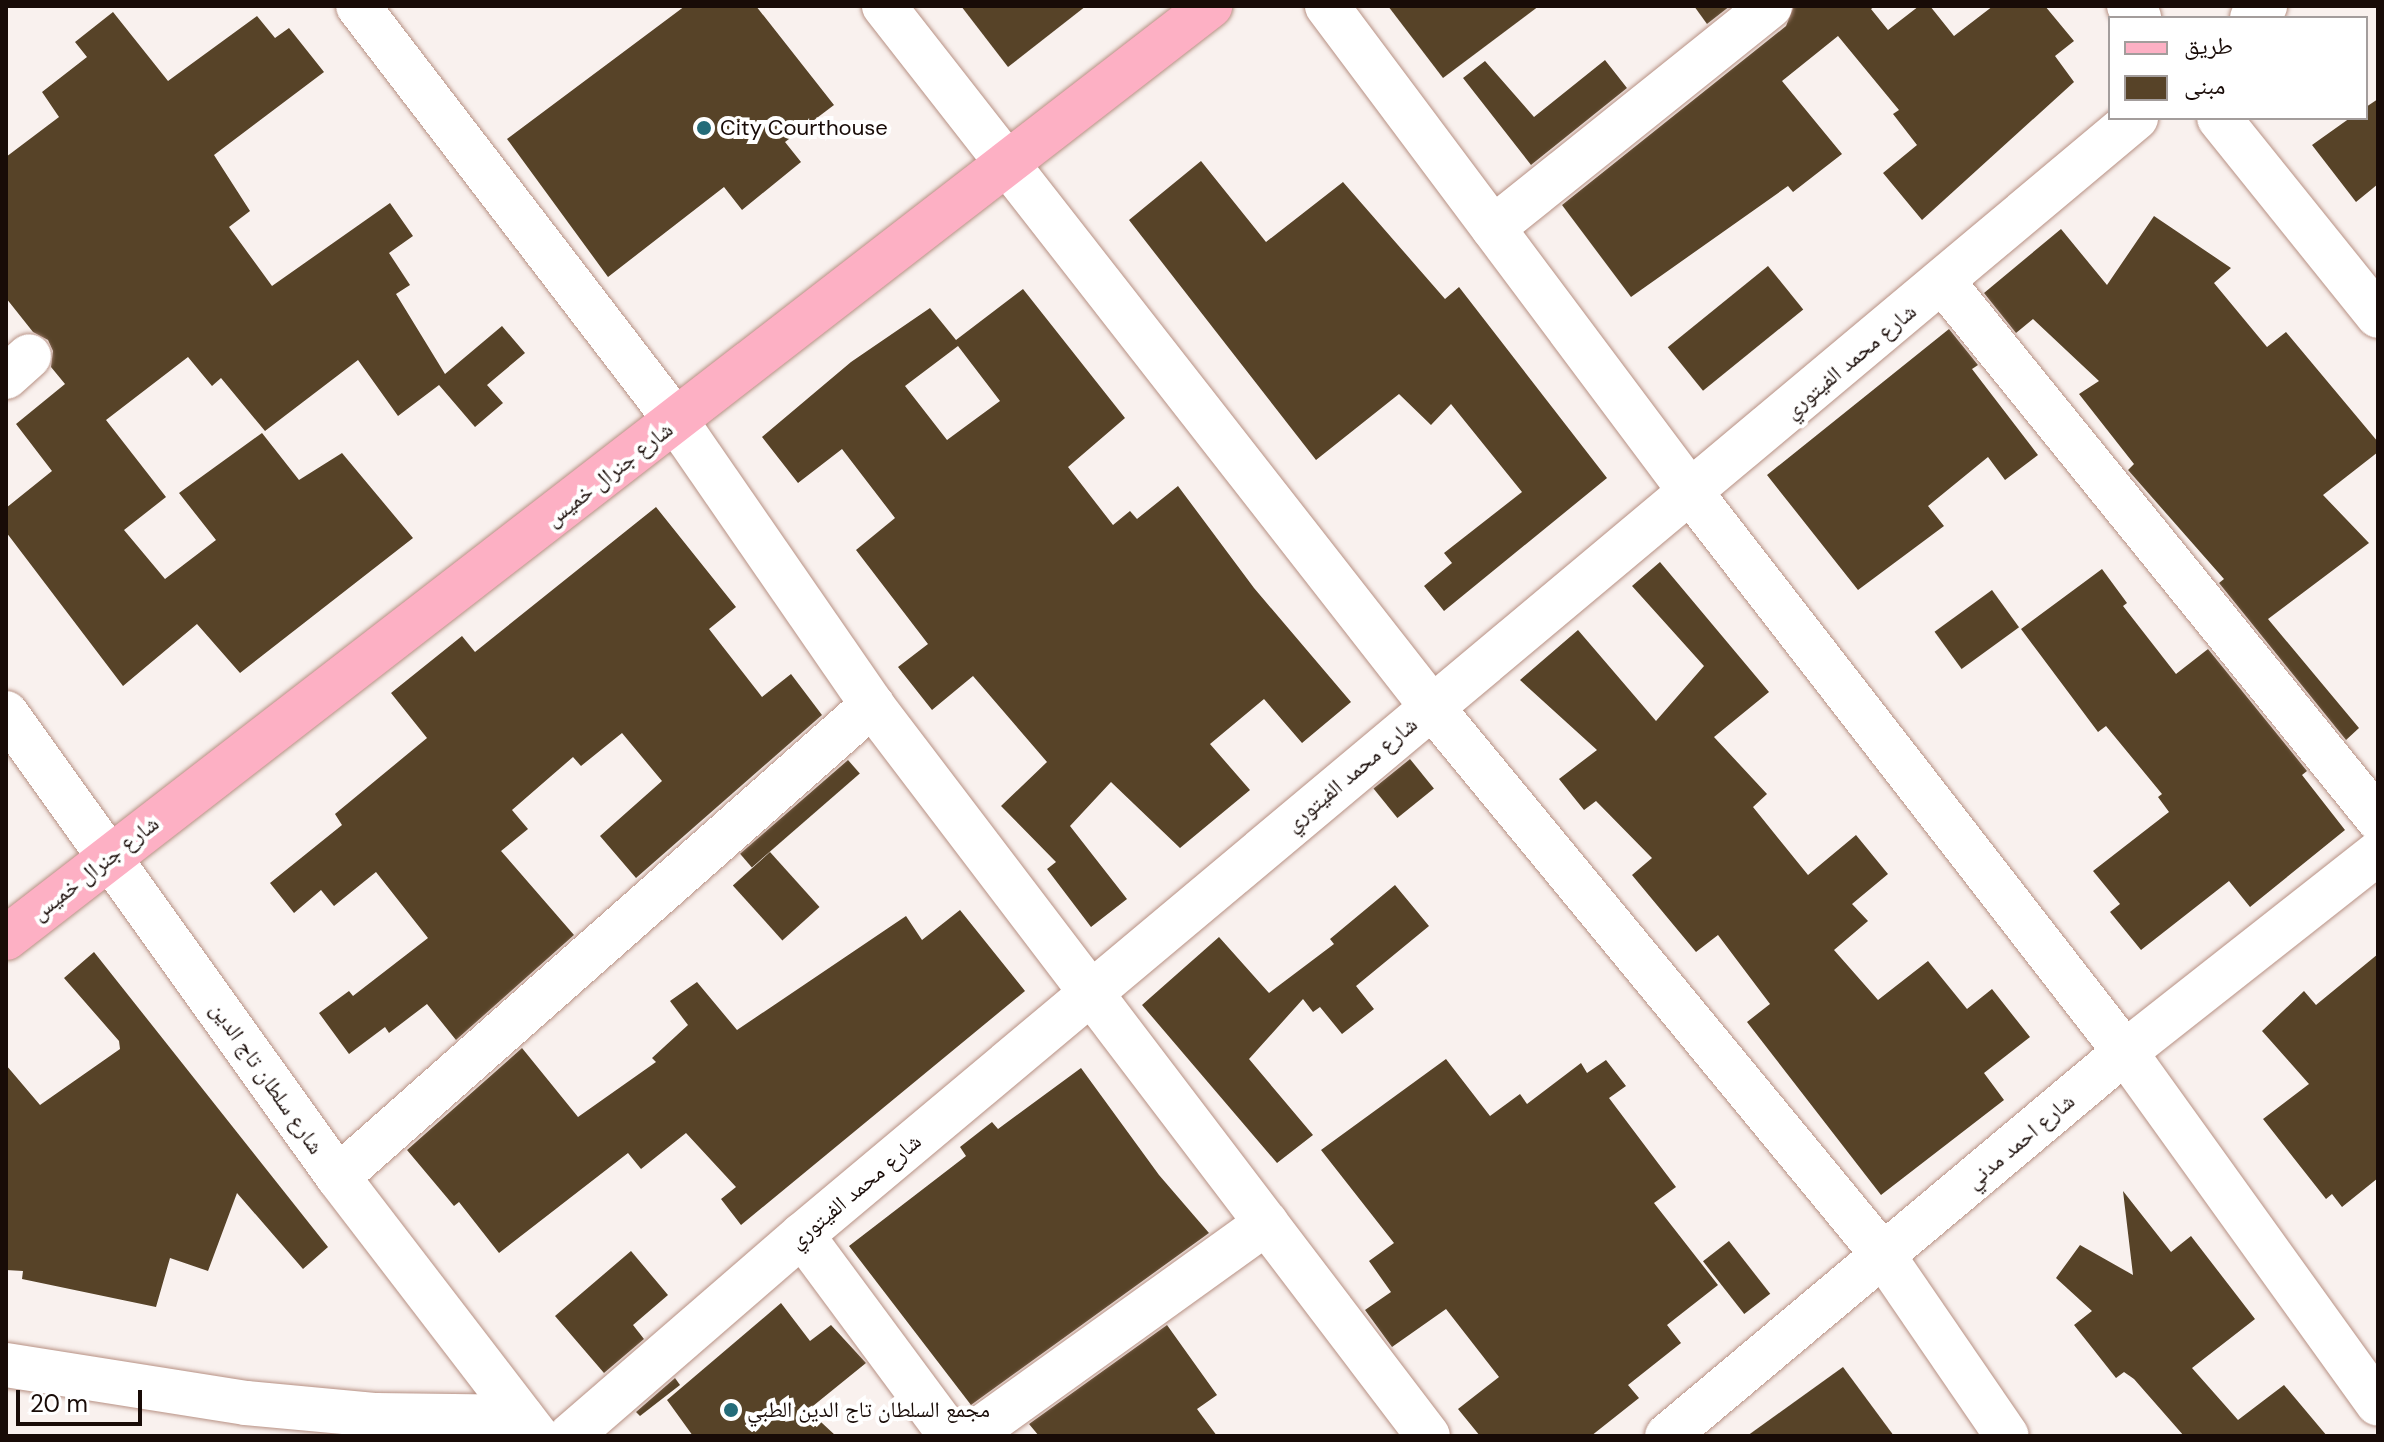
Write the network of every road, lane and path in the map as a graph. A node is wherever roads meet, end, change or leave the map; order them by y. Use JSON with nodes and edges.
{"nodes":[{"id":1,"x":358,"y":6,"type":"edge"},
{"id":2,"x":884,"y":6,"type":"edge"},
{"id":3,"x":1210,"y":6,"type":"edge"},
{"id":4,"x":1327,"y":6,"type":"edge"},
{"id":5,"x":1770,"y":6,"type":"edge"},
{"id":6,"x":2134,"y":120,"type":"edge"},
{"id":7,"x":2221,"y":120,"type":"edge"},
{"id":8,"x":1008,"y":167,"type":"junction"},
{"id":9,"x":1493,"y":228,"type":"junction"},
{"id":10,"x":1943,"y":282,"type":"junction"},
{"id":11,"x":2378,"y":316,"type":"edge"},
{"id":12,"x":677,"y":422,"type":"junction"},
{"id":13,"x":1692,"y":494,"type":"junction"},
{"id":14,"x":872,"y":705,"type":"junction"},
{"id":15,"x":1431,"y":706,"type":"junction"},
{"id":16,"x":6,"y":713,"type":"edge"},
{"id":17,"x":2378,"y":819,"type":"edge"},
{"id":18,"x":2378,"y":853,"type":"edge"},
{"id":19,"x":110,"y":856,"type":"junction"},
{"id":20,"x":6,"y":938,"type":"edge"},
{"id":21,"x":1092,"y":995,"type":"junction"},
{"id":22,"x":2125,"y":1052,"type":"junction"},
{"id":23,"x":338,"y":1177,"type":"junction"},
{"id":24,"x":1266,"y":1223,"type":"junction"},
{"id":25,"x":802,"y":1235,"type":"junction"},
{"id":26,"x":1883,"y":1255,"type":"junction"},
{"id":27,"x":6,"y":1365,"type":"edge"},
{"id":28,"x":2378,"y":1404,"type":"edge"},
{"id":29,"x":530,"y":1426,"type":"edge"},
{"id":30,"x":570,"y":1436,"type":"edge"},
{"id":31,"x":951,"y":1436,"type":"edge"},
{"id":32,"x":970,"y":1436,"type":"edge"},
{"id":33,"x":1428,"y":1436,"type":"edge"},
{"id":34,"x":1667,"y":1436,"type":"edge"},
{"id":35,"x":2007,"y":1436,"type":"edge"}],
"edges":[{"from":1,"to":12,"type":"street"},
{"from":2,"to":8,"type":"street"},
{"from":3,"to":8,"type":"main road","name":"شارع جنرال خميس"},
{"from":4,"to":9,"type":"street"},
{"from":5,"to":9,"type":"street"},
{"from":6,"to":10,"type":"street","name":"شارع محمد الفيتوري"},
{"from":7,"to":11,"type":"street"},
{"from":8,"to":12,"type":"main road","name":"شارع جنرال خميس"},
{"from":8,"to":15,"type":"street"},
{"from":9,"to":13,"type":"street"},
{"from":10,"to":13,"type":"street","name":"شارع محمد الفيتوري"},
{"from":10,"to":17,"type":"street"},
{"from":12,"to":14,"type":"street"},
{"from":12,"to":19,"type":"main road","name":"شارع جنرال خميس"},
{"from":13,"to":15,"type":"street","name":"شارع محمد الفيتوري"},
{"from":13,"to":22,"type":"street"},
{"from":14,"to":21,"type":"street"},
{"from":14,"to":23,"type":"street"},
{"from":15,"to":21,"type":"street","name":"شارع محمد الفيتوري"},
{"from":15,"to":26,"type":"street"},
{"from":16,"to":19,"type":"street","name":"شارع سلطان تاج الدين"},
{"from":18,"to":22,"type":"street","name":"شارع احمد مدني"},
{"from":19,"to":20,"type":"main road","name":"شارع جنرال خميس"},
{"from":19,"to":23,"type":"street","name":"شارع سلطان تاج الدين"},
{"from":21,"to":24,"type":"street"},
{"from":21,"to":25,"type":"street","name":"شارع محمد الفيتوري"},
{"from":22,"to":26,"type":"street","name":"شارع احمد مدني"},
{"from":22,"to":28,"type":"street"},
{"from":23,"to":29,"type":"street","name":"شارع سلطان تاج الدين"},
{"from":24,"to":32,"type":"street"},
{"from":24,"to":33,"type":"street"},
{"from":25,"to":30,"type":"street","name":"شارع محمد الفيتوري"},
{"from":25,"to":31,"type":"street"},
{"from":26,"to":34,"type":"street","name":"شارع احمد مدني"},
{"from":26,"to":35,"type":"street"},
{"from":27,"to":29,"type":"street"}]}
